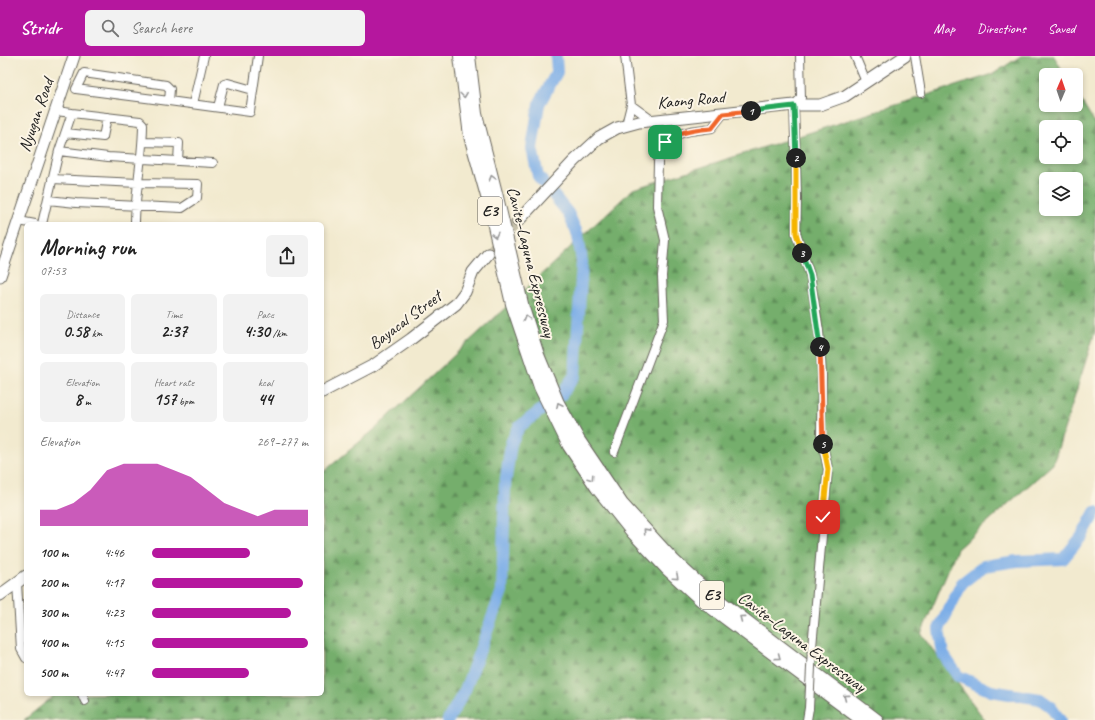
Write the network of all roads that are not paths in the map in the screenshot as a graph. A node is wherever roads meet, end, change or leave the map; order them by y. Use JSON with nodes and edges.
{"nodes":[{"id":1,"x":74,"y":56,"type":"edge"},
{"id":2,"x":204,"y":56,"type":"edge"},
{"id":3,"x":258,"y":56,"type":"edge"},
{"id":4,"x":460,"y":56,"type":"edge"},
{"id":5,"x":469,"y":56,"type":"edge"},
{"id":6,"x":625,"y":56,"type":"edge"},
{"id":7,"x":800,"y":56,"type":"edge"},
{"id":8,"x":855,"y":56,"type":"edge"},
{"id":9,"x":905,"y":56,"type":"edge"},
{"id":10,"x":915,"y":56,"type":"edge"},
{"id":11,"x":866,"y":82,"type":"junction"},
{"id":12,"x":64,"y":87,"type":"junction"},
{"id":13,"x":76,"y":89,"type":"junction"},
{"id":14,"x":253,"y":90,"type":"junction"},
{"id":15,"x":921,"y":93,"type":"dead end"},
{"id":16,"x":169,"y":101,"type":"junction"},
{"id":17,"x":193,"y":104,"type":"junction"},
{"id":18,"x":631,"y":105,"type":"junction"},
{"id":19,"x":794,"y":106,"type":"junction"},
{"id":20,"x":218,"y":107,"type":"junction"},
{"id":21,"x":56,"y":111,"type":"junction"},
{"id":22,"x":72,"y":113,"type":"junction"},
{"id":23,"x":723,"y":114,"type":"junction"},
{"id":24,"x":107,"y":117,"type":"junction"},
{"id":25,"x":653,"y":121,"type":"junction"},
{"id":26,"x":626,"y":125,"type":"junction"},
{"id":27,"x":66,"y":133,"type":"junction"},
{"id":28,"x":143,"y":142,"type":"junction"},
{"id":29,"x":59,"y":151,"type":"junction"},
{"id":30,"x":142,"y":159,"type":"junction"},
{"id":31,"x":178,"y":161,"type":"junction"},
{"id":32,"x":213,"y":163,"type":"dead end"},
{"id":33,"x":52,"y":179,"type":"junction"},
{"id":34,"x":138,"y":183,"type":"junction"},
{"id":35,"x":48,"y":200,"type":"junction"},
{"id":36,"x":135,"y":207,"type":"junction"},
{"id":37,"x":19,"y":221,"type":"junction"},
{"id":38,"x":518,"y":221,"type":"tunnel mouth"},
{"id":39,"x":24,"y":222,"type":"edge"},
{"id":40,"x":42,"y":222,"type":"edge"},
{"id":41,"x":135,"y":222,"type":"edge"},
{"id":42,"x":488,"y":254,"type":"tunnel mouth"},
{"id":43,"x":0,"y":276,"type":"edge"},
{"id":44,"x":535,"y":359,"type":"junction"},
{"id":45,"x":324,"y":391,"type":"edge"},
{"id":46,"x":573,"y":443,"type":"junction"},
{"id":47,"x":614,"y":452,"type":"dead end"},
{"id":48,"x":24,"y":578,"type":"edge"},
{"id":49,"x":17,"y":583,"type":"junction"},
{"id":50,"x":0,"y":595,"type":"edge"},
{"id":51,"x":24,"y":654,"type":"edge"},
{"id":52,"x":808,"y":720,"type":"edge"},
{"id":53,"x":862,"y":720,"type":"edge"},
{"id":54,"x":877,"y":720,"type":"edge"}],
"edges":[{"from":1,"to":12,"type":"main road","name":"Nyugan Road"},
{"from":2,"to":17,"type":"street"},
{"from":3,"to":14,"type":"street"},
{"from":4,"to":44,"type":"highway","name":"Cavite–Laguna Expressway","number":"E3","one_way":true},
{"from":44,"to":5,"type":"highway","name":"Cavite–Laguna Expressway","number":"E3","one_way":true},
{"from":6,"to":18,"type":"street"},
{"from":7,"to":19,"type":"street"},
{"from":8,"to":11,"type":"street"},
{"from":9,"to":11,"type":"main road","name":"Kaong Road"},
{"from":10,"to":15,"type":"street"},
{"from":11,"to":19,"type":"main road","name":"Kaong Road"},
{"from":12,"to":13,"type":"street"},
{"from":12,"to":21,"type":"main road","name":"Nyugan Road"},
{"from":13,"to":16,"type":"street"},
{"from":13,"to":16,"type":"street"},
{"from":14,"to":20,"type":"street"},
{"from":14,"to":20,"type":"street"},
{"from":16,"to":17,"type":"street"},
{"from":17,"to":20,"type":"street"},
{"from":18,"to":25,"type":"street"},
{"from":18,"to":26,"type":"street"},
{"from":19,"to":23,"type":"main road","name":"Kaong Road"},
{"from":19,"to":52,"type":"street","bridge":true},
{"from":21,"to":22,"type":"street"},
{"from":21,"to":37,"type":"main road","name":"Nyugan Road"},
{"from":22,"to":24,"type":"street"},
{"from":22,"to":27,"type":"street"},
{"from":23,"to":25,"type":"main road","name":"Kaong Road"},
{"from":23,"to":47,"type":"street"},
{"from":24,"to":27,"type":"street"},
{"from":24,"to":28,"type":"street"},
{"from":25,"to":26,"type":"main road","name":"Kaong Road"},
{"from":26,"to":38,"type":"main road","name":"Kaong Road"},
{"from":27,"to":29,"type":"street"},
{"from":28,"to":30,"type":"street"},
{"from":28,"to":31,"type":"street"},
{"from":29,"to":30,"type":"street"},
{"from":29,"to":33,"type":"street"},
{"from":30,"to":31,"type":"street"},
{"from":30,"to":34,"type":"street"},
{"from":31,"to":32,"type":"street"},
{"from":33,"to":34,"type":"street"},
{"from":33,"to":35,"type":"street"},
{"from":34,"to":36,"type":"street"},
{"from":34,"to":36,"type":"street"},
{"from":35,"to":36,"type":"street"},
{"from":35,"to":40,"type":"street"},
{"from":36,"to":41,"type":"street"},
{"from":37,"to":39,"type":"street"},
{"from":37,"to":43,"type":"main road","name":"Nyugan Road"},
{"from":42,"to":45,"type":"main road","name":"Bayacal Street"},
{"from":44,"to":46,"type":"highway","name":"Cavite–Laguna Expressway","number":"E3"},
{"from":46,"to":53,"type":"highway","name":"Cavite–Laguna Expressway","number":"E3","one_way":true},
{"from":54,"to":46,"type":"highway","name":"Cavite–Laguna Expressway","number":"E3","one_way":true},
{"from":48,"to":49,"type":"main road"},
{"from":49,"to":50,"type":"main road"},
{"from":49,"to":51,"type":"street"}]}
